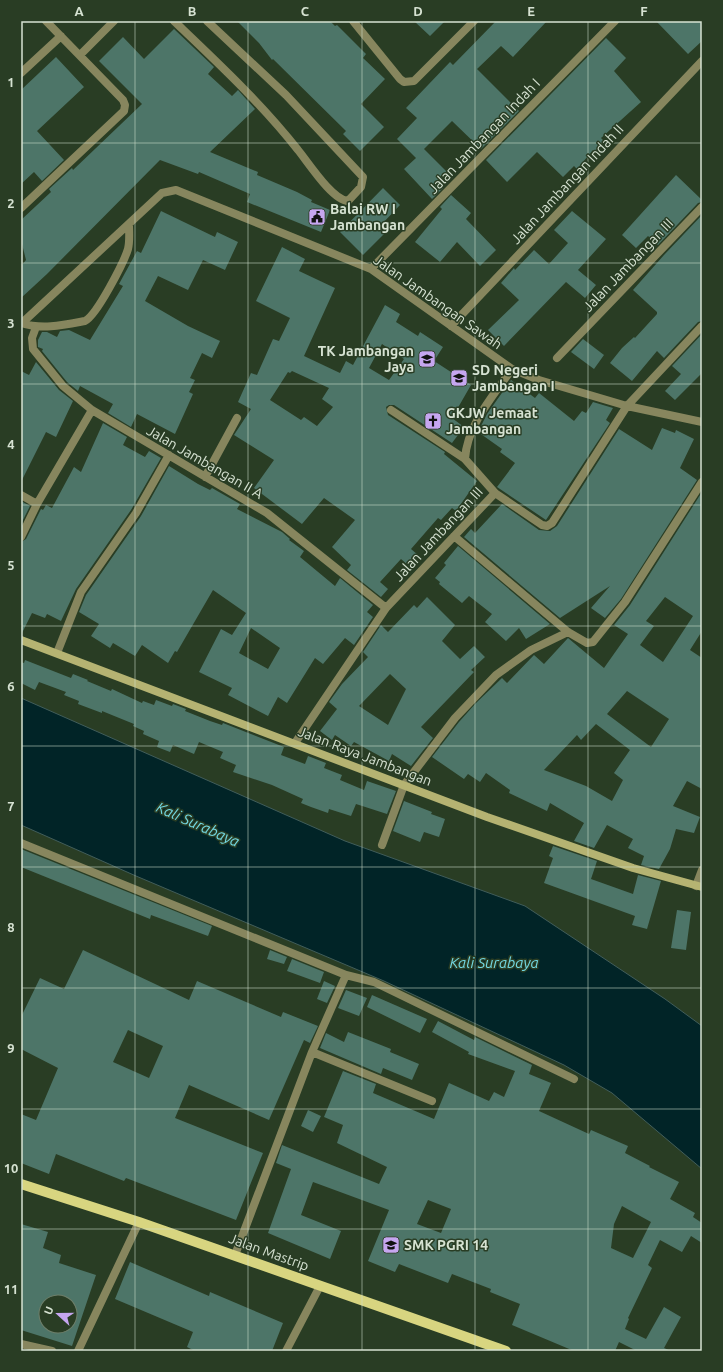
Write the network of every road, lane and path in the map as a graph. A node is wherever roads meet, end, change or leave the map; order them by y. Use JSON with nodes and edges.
{"nodes":[{"id":1,"x":46,"y":21,"type":"edge"},
{"id":2,"x":114,"y":21,"type":"edge"},
{"id":3,"x":174,"y":21,"type":"edge"},
{"id":4,"x":207,"y":21,"type":"edge"},
{"id":5,"x":353,"y":21,"type":"edge"},
{"id":6,"x":474,"y":21,"type":"edge"},
{"id":7,"x":615,"y":21,"type":"edge"},
{"id":8,"x":61,"y":36,"type":"junction"},
{"id":9,"x":80,"y":55,"type":"junction"},
{"id":10,"x":702,"y":61,"type":"edge"},
{"id":11,"x":21,"y":73,"type":"edge"},
{"id":12,"x":702,"y":207,"type":"edge"},
{"id":13,"x":21,"y":208,"type":"edge"},
{"id":14,"x":129,"y":224,"type":"junction"},
{"id":15,"x":371,"y":269,"type":"junction"},
{"id":16,"x":21,"y":323,"type":"edge"},
{"id":17,"x":452,"y":326,"type":"junction"},
{"id":18,"x":702,"y":326,"type":"edge"},
{"id":19,"x":36,"y":327,"type":"junction"},
{"id":20,"x":557,"y":358,"type":"dead end"},
{"id":21,"x":512,"y":369,"type":"junction"},
{"id":22,"x":627,"y":406,"type":"junction"},
{"id":23,"x":92,"y":410,"type":"junction"},
{"id":24,"x":391,"y":410,"type":"dead end"},
{"id":25,"x":237,"y":418,"type":"dead end"},
{"id":26,"x":701,"y":421,"type":"edge"},
{"id":27,"x":169,"y":456,"type":"junction"},
{"id":28,"x":465,"y":460,"type":"junction"},
{"id":29,"x":205,"y":476,"type":"junction"},
{"id":30,"x":702,"y":482,"type":"edge"},
{"id":31,"x":495,"y":493,"type":"junction"},
{"id":32,"x":21,"y":495,"type":"edge"},
{"id":33,"x":36,"y":504,"type":"junction"},
{"id":34,"x":454,"y":536,"type":"junction"},
{"id":35,"x":21,"y":537,"type":"edge"},
{"id":36,"x":386,"y":608,"type":"junction"},
{"id":37,"x":568,"y":632,"type":"junction"},
{"id":38,"x":21,"y":640,"type":"edge"},
{"id":39,"x":57,"y":653,"type":"junction"},
{"id":40,"x":295,"y":743,"type":"junction"},
{"id":41,"x":404,"y":785,"type":"junction"},
{"id":42,"x":21,"y":843,"type":"edge"},
{"id":43,"x":382,"y":845,"type":"dead end"},
{"id":44,"x":702,"y":870,"type":"edge"},
{"id":45,"x":699,"y":887,"type":"edge"},
{"id":46,"x":346,"y":975,"type":"junction"},
{"id":47,"x":312,"y":1052,"type":"junction"},
{"id":48,"x":574,"y":1079,"type":"dead end"},
{"id":49,"x":432,"y":1101,"type":"dead end"},
{"id":50,"x":21,"y":1184,"type":"edge"},
{"id":51,"x":139,"y":1222,"type":"junction"},
{"id":52,"x":235,"y":1255,"type":"junction"},
{"id":53,"x":320,"y":1286,"type":"junction"},
{"id":54,"x":21,"y":1344,"type":"edge"},
{"id":55,"x":52,"y":1351,"type":"edge"},
{"id":56,"x":78,"y":1351,"type":"edge"},
{"id":57,"x":286,"y":1351,"type":"edge"},
{"id":58,"x":506,"y":1351,"type":"edge"}],
"edges":[{"from":1,"to":8,"type":"street"},
{"from":2,"to":9,"type":"street"},
{"from":3,"to":4,"type":"street"},
{"from":5,"to":6,"type":"street"},
{"from":7,"to":15,"type":"street","name":"Jalan Jambangan Indah I"},
{"from":8,"to":9,"type":"street"},
{"from":8,"to":11,"type":"street"},
{"from":9,"to":13,"type":"street"},
{"from":10,"to":17,"type":"street","name":"Jalan Jambangan Indah II"},
{"from":12,"to":20,"type":"street","name":"Jalan Jambangan III"},
{"from":14,"to":15,"type":"street","name":"Jalan Jambangan Sawah"},
{"from":14,"to":16,"type":"street","name":"Jalan Jambangan Sawah"},
{"from":14,"to":19,"type":"street","name":"Jalan Jambangan Sawah"},
{"from":15,"to":17,"type":"street","name":"Jalan Jambangan Sawah"},
{"from":16,"to":19,"type":"street","name":"Jalan Jambangan Sawah"},
{"from":17,"to":21,"type":"street","name":"Jalan Jambangan Sawah"},
{"from":18,"to":22,"type":"street","name":"Jalan Jambangan III"},
{"from":19,"to":23,"type":"street","name":"Jalan Jambangan II A"},
{"from":21,"to":22,"type":"street","name":"Jalan Jambangan Sawah"},
{"from":21,"to":28,"type":"street"},
{"from":22,"to":26,"type":"street","name":"Jalan Jambangan Sawah"},
{"from":22,"to":31,"type":"street","name":"Jalan Jambangan III"},
{"from":23,"to":27,"type":"street","name":"Jalan Jambangan II A"},
{"from":23,"to":33,"type":"street"},
{"from":24,"to":28,"type":"street"},
{"from":25,"to":29,"type":"street"},
{"from":27,"to":29,"type":"street","name":"Jalan Jambangan II A"},
{"from":27,"to":39,"type":"street"},
{"from":28,"to":31,"type":"street"},
{"from":29,"to":36,"type":"street","name":"Jalan Jambangan II A"},
{"from":30,"to":37,"type":"street"},
{"from":31,"to":34,"type":"street","name":"Jalan Jambangan III"},
{"from":32,"to":33,"type":"street"},
{"from":33,"to":35,"type":"street"},
{"from":34,"to":36,"type":"street","name":"Jalan Jambangan III"},
{"from":34,"to":37,"type":"street"},
{"from":36,"to":40,"type":"street","name":"Jalan Jambangan III"},
{"from":37,"to":41,"type":"street"},
{"from":38,"to":39,"type":"main road","name":"Jalan Raya Jambangan"},
{"from":39,"to":40,"type":"main road","name":"Jalan Raya Jambangan"},
{"from":40,"to":41,"type":"main road","name":"Jalan Raya Jambangan"},
{"from":41,"to":43,"type":"street"},
{"from":41,"to":45,"type":"main road","name":"Jalan Raya Jambangan"},
{"from":42,"to":46,"type":"street"},
{"from":44,"to":45,"type":"street"},
{"from":46,"to":47,"type":"street"},
{"from":46,"to":48,"type":"street"},
{"from":47,"to":49,"type":"street"},
{"from":47,"to":52,"type":"street"},
{"from":50,"to":51,"type":"main road","name":"Jalan Mastrip"},
{"from":51,"to":52,"type":"main road","name":"Jalan Mastrip"},
{"from":51,"to":56,"type":"street"},
{"from":52,"to":53,"type":"main road","name":"Jalan Mastrip"},
{"from":53,"to":57,"type":"street"},
{"from":53,"to":58,"type":"main road","name":"Jalan Mastrip"},
{"from":54,"to":55,"type":"street"}]}
